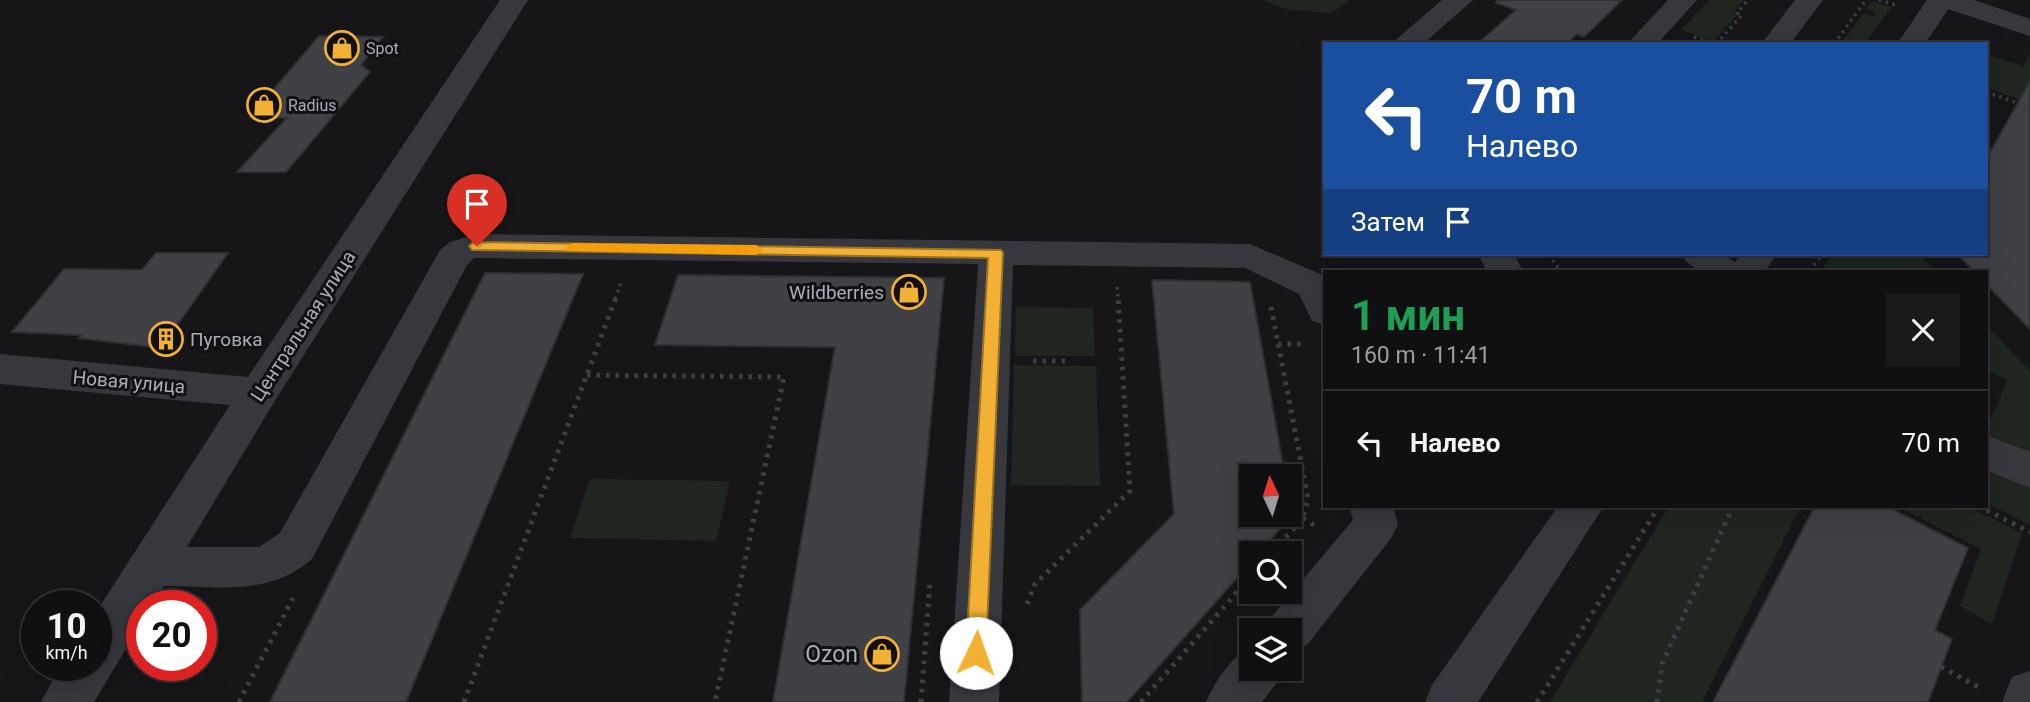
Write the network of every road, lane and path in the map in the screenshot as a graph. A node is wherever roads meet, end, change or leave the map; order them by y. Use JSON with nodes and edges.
{"nodes":[{"id":1,"x":514,"y":0,"type":"edge"},
{"id":2,"x":1459,"y":0,"type":"edge"},
{"id":3,"x":1683,"y":0,"type":"edge"},
{"id":4,"x":1748,"y":0,"type":"edge"},
{"id":5,"x":1809,"y":0,"type":"edge"},
{"id":6,"x":1866,"y":0,"type":"edge"},
{"id":7,"x":1941,"y":0,"type":"edge"},
{"id":8,"x":1947,"y":0,"type":"edge"},
{"id":9,"x":2028,"y":27,"type":"edge"},
{"id":10,"x":1407,"y":42,"type":"edge"},
{"id":11,"x":1643,"y":42,"type":"edge"},
{"id":12,"x":1718,"y":42,"type":"edge"},
{"id":13,"x":1776,"y":42,"type":"edge"},
{"id":14,"x":1834,"y":42,"type":"edge"},
{"id":15,"x":1912,"y":42,"type":"edge"},
{"id":16,"x":2007,"y":53,"type":"dead end"},
{"id":17,"x":1988,"y":93,"type":"edge"},
{"id":18,"x":2030,"y":107,"type":"edge"},
{"id":19,"x":634,"y":248,"type":"junction"},
{"id":20,"x":996,"y":253,"type":"junction"},
{"id":21,"x":1115,"y":255,"type":"junction"},
{"id":22,"x":1550,"y":256,"type":"edge"},
{"id":23,"x":1702,"y":256,"type":"edge"},
{"id":24,"x":1565,"y":270,"type":"edge"},
{"id":25,"x":1722,"y":270,"type":"edge"},
{"id":26,"x":1270,"y":304,"type":"dead end"},
{"id":27,"x":1323,"y":304,"type":"edge"},
{"id":28,"x":0,"y":369,"type":"edge"},
{"id":29,"x":587,"y":375,"type":"junction"},
{"id":30,"x":259,"y":393,"type":"junction"},
{"id":31,"x":1988,"y":451,"type":"edge"},
{"id":32,"x":2030,"y":471,"type":"edge"},
{"id":33,"x":1372,"y":508,"type":"edge"},
{"id":34,"x":1581,"y":508,"type":"edge"},
{"id":35,"x":1658,"y":508,"type":"edge"},
{"id":36,"x":1732,"y":508,"type":"edge"},
{"id":37,"x":1982,"y":508,"type":"edge"},
{"id":38,"x":2030,"y":533,"type":"edge"},
{"id":39,"x":1282,"y":541,"type":"edge"},
{"id":40,"x":152,"y":566,"type":"junction"},
{"id":41,"x":1239,"y":590,"type":"edge"},
{"id":42,"x":1026,"y":606,"type":"dead end"},
{"id":43,"x":1300,"y":618,"type":"edge"},
{"id":44,"x":112,"y":629,"type":"edge"},
{"id":45,"x":1941,"y":667,"type":"dead end"},
{"id":46,"x":79,"y":681,"type":"edge"},
{"id":47,"x":1248,"y":681,"type":"edge"},
{"id":48,"x":2030,"y":694,"type":"edge"},
{"id":49,"x":2005,"y":695,"type":"edge"},
{"id":50,"x":66,"y":702,"type":"edge"},
{"id":51,"x":464,"y":702,"type":"edge"},
{"id":52,"x":715,"y":702,"type":"edge"},
{"id":53,"x":974,"y":702,"type":"edge"},
{"id":54,"x":1141,"y":702,"type":"edge"},
{"id":55,"x":1231,"y":702,"type":"edge"},
{"id":56,"x":1450,"y":702,"type":"edge"},
{"id":57,"x":1537,"y":702,"type":"edge"},
{"id":58,"x":1657,"y":702,"type":"edge"}],
"edges":[{"from":1,"to":30,"type":"street","name":"Центральная улица"},
{"from":2,"to":10,"type":"street"},
{"from":3,"to":11,"type":"street"},
{"from":4,"to":12,"type":"path"},
{"from":5,"to":13,"type":"street"},
{"from":6,"to":14,"type":"path"},
{"from":7,"to":15,"type":"street"},
{"from":8,"to":9,"type":"street"},
{"from":9,"to":16,"type":"street"},
{"from":17,"to":18,"type":"path"},
{"from":19,"to":20,"type":"street"},
{"from":19,"to":29,"type":"path"},
{"from":19,"to":40,"type":"street"},
{"from":20,"to":21,"type":"street"},
{"from":20,"to":53,"type":"street"},
{"from":21,"to":27,"type":"street"},
{"from":21,"to":42,"type":"path"},
{"from":22,"to":24,"type":"path"},
{"from":23,"to":25,"type":"street"},
{"from":26,"to":39,"type":"path"},
{"from":28,"to":30,"type":"street","name":"Новая улица"},
{"from":29,"to":51,"type":"path"},
{"from":29,"to":52,"type":"path"},
{"from":30,"to":40,"type":"street","name":"Центральная улица"},
{"from":31,"to":32,"type":"street"},
{"from":33,"to":43,"type":"street"},
{"from":34,"to":56,"type":"street"},
{"from":35,"to":57,"type":"path"},
{"from":36,"to":58,"type":"path"},
{"from":37,"to":38,"type":"path"},
{"from":40,"to":44,"type":"street","name":"Центральная улица"},
{"from":41,"to":54,"type":"path"},
{"from":45,"to":49,"type":"path"},
{"from":46,"to":50,"type":"street"},
{"from":47,"to":55,"type":"street"},
{"from":48,"to":49,"type":"street"}]}
